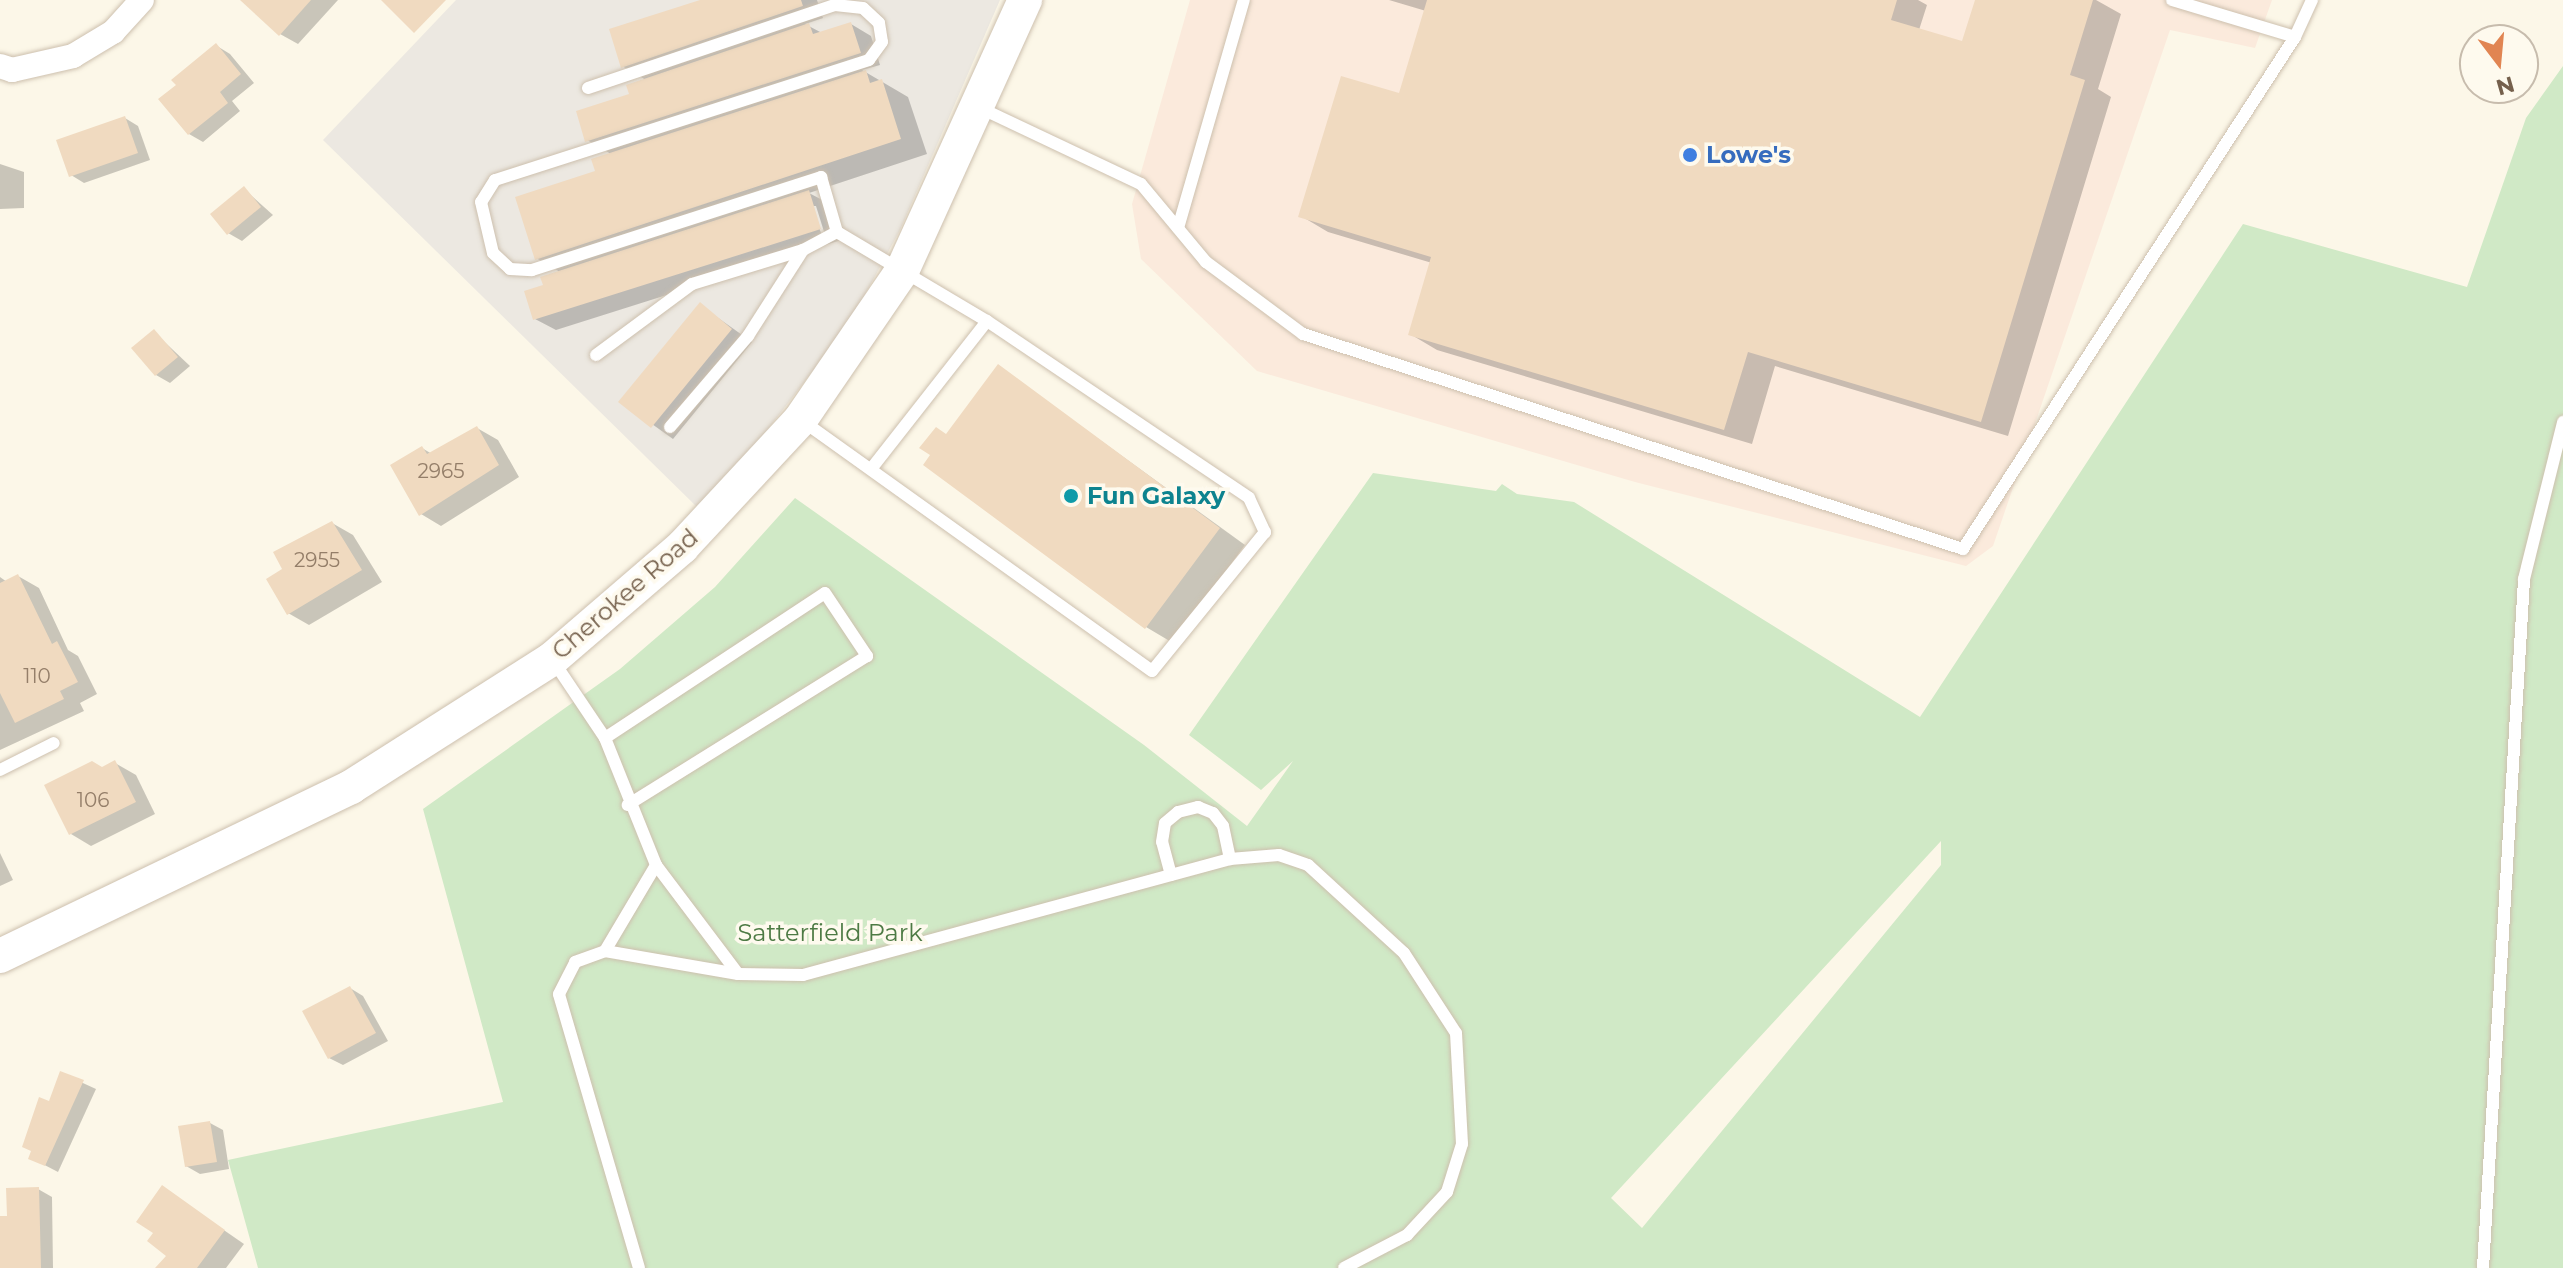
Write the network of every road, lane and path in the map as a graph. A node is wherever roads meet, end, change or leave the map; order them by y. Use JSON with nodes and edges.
{"nodes":[{"id":1,"x":142,"y":0,"type":"edge"},
{"id":2,"x":1025,"y":0,"type":"edge"},
{"id":3,"x":1244,"y":0,"type":"edge"},
{"id":4,"x":2172,"y":0,"type":"edge"},
{"id":5,"x":2312,"y":0,"type":"edge"},
{"id":6,"x":833,"y":3,"type":"edge"},
{"id":7,"x":2295,"y":37,"type":"junction"},
{"id":8,"x":0,"y":66,"type":"edge"},
{"id":9,"x":588,"y":88,"type":"dead end"},
{"id":10,"x":978,"y":107,"type":"junction"},
{"id":11,"x":1178,"y":228,"type":"junction"},
{"id":12,"x":837,"y":232,"type":"junction"},
{"id":13,"x":803,"y":250,"type":"junction"},
{"id":14,"x":902,"y":271,"type":"junction"},
{"id":15,"x":987,"y":321,"type":"junction"},
{"id":16,"x":596,"y":355,"type":"dead end"},
{"id":17,"x":800,"y":420,"type":"junction"},
{"id":18,"x":2563,"y":422,"type":"edge"},
{"id":19,"x":670,"y":427,"type":"dead end"},
{"id":20,"x":871,"y":469,"type":"junction"},
{"id":21,"x":552,"y":659,"type":"junction"},
{"id":22,"x":605,"y":738,"type":"junction"},
{"id":23,"x":54,"y":743,"type":"dead end"},
{"id":24,"x":0,"y":770,"type":"edge"},
{"id":25,"x":628,"y":805,"type":"junction"},
{"id":26,"x":1230,"y":859,"type":"junction"},
{"id":27,"x":656,"y":865,"type":"junction"},
{"id":28,"x":1171,"y":875,"type":"junction"},
{"id":29,"x":605,"y":951,"type":"junction"},
{"id":30,"x":0,"y":956,"type":"edge"},
{"id":31,"x":738,"y":974,"type":"junction"},
{"id":32,"x":639,"y":1268,"type":"edge"},
{"id":33,"x":1344,"y":1268,"type":"edge"},
{"id":34,"x":2483,"y":1268,"type":"edge"}],
"edges":[{"from":1,"to":8,"type":"street"},
{"from":2,"to":10,"type":"main road","name":"Cherokee Road"},
{"from":3,"to":11,"type":"lane"},
{"from":4,"to":7,"type":"lane"},
{"from":5,"to":7,"type":"lane"},
{"from":6,"to":9,"type":"lane"},
{"from":6,"to":12,"type":"lane"},
{"from":7,"to":11,"type":"lane"},
{"from":10,"to":11,"type":"lane"},
{"from":10,"to":14,"type":"main road","name":"Cherokee Road"},
{"from":12,"to":13,"type":"lane"},
{"from":12,"to":14,"type":"lane"},
{"from":13,"to":16,"type":"lane"},
{"from":13,"to":19,"type":"lane"},
{"from":14,"to":15,"type":"lane"},
{"from":14,"to":17,"type":"main road","name":"Cherokee Road"},
{"from":15,"to":20,"type":"lane"},
{"from":15,"to":20,"type":"lane"},
{"from":17,"to":20,"type":"lane"},
{"from":17,"to":21,"type":"main road","name":"Cherokee Road"},
{"from":18,"to":34,"type":"lane"},
{"from":21,"to":22,"type":"lane"},
{"from":21,"to":30,"type":"main road","name":"Cherokee Road"},
{"from":22,"to":25,"type":"lane"},
{"from":22,"to":25,"type":"lane"},
{"from":23,"to":24,"type":"lane"},
{"from":25,"to":27,"type":"lane"},
{"from":26,"to":28,"type":"lane"},
{"from":26,"to":28,"type":"lane"},
{"from":26,"to":33,"type":"lane"},
{"from":27,"to":29,"type":"lane"},
{"from":27,"to":31,"type":"lane"},
{"from":28,"to":31,"type":"lane"},
{"from":29,"to":31,"type":"lane"},
{"from":29,"to":32,"type":"lane"}]}
